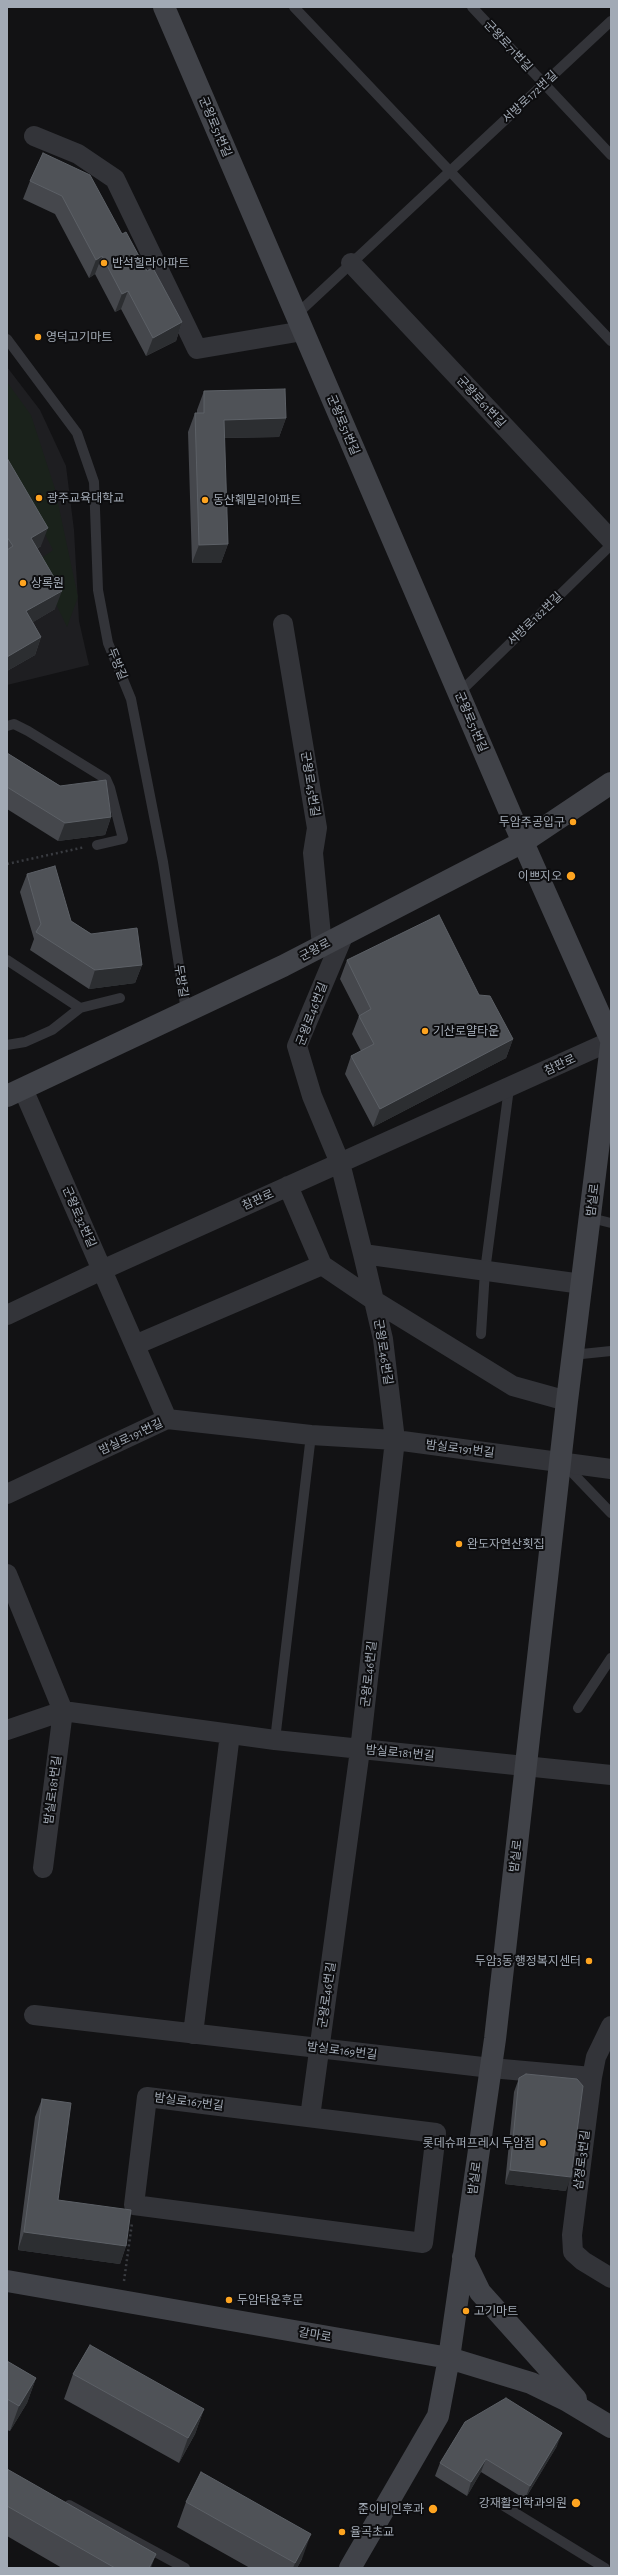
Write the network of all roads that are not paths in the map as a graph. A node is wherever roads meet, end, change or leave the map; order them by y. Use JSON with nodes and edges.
{"nodes":[{"id":1,"x":164,"y":7,"type":"edge"},
{"id":2,"x":294,"y":7,"type":"edge"},
{"id":3,"x":472,"y":7,"type":"edge"},
{"id":4,"x":611,"y":21,"type":"edge"},
{"id":5,"x":544,"y":84,"type":"junction"},
{"id":6,"x":34,"y":136,"type":"dead end"},
{"id":7,"x":611,"y":155,"type":"edge"},
{"id":8,"x":449,"y":172,"type":"junction"},
{"id":9,"x":351,"y":263,"type":"junction"},
{"id":10,"x":299,"y":323,"type":"junction"},
{"id":11,"x":7,"y":339,"type":"edge"},
{"id":12,"x":611,"y":340,"type":"edge"},
{"id":13,"x":611,"y":540,"type":"edge"},
{"id":14,"x":611,"y":546,"type":"edge"},
{"id":15,"x":283,"y":624,"type":"dead end"},
{"id":16,"x":458,"y":693,"type":"junction"},
{"id":17,"x":7,"y":726,"type":"edge"},
{"id":18,"x":611,"y":783,"type":"edge"},
{"id":19,"x":522,"y":842,"type":"junction"},
{"id":20,"x":97,"y":845,"type":"road end"},
{"id":21,"x":344,"y":934,"type":"junction"},
{"id":22,"x":322,"y":946,"type":"junction"},
{"id":23,"x":7,"y":961,"type":"edge"},
{"id":24,"x":120,"y":998,"type":"dead end"},
{"id":25,"x":80,"y":1008,"type":"junction"},
{"id":26,"x":186,"y":1011,"type":"junction"},
{"id":27,"x":611,"y":1041,"type":"edge"},
{"id":28,"x":7,"y":1045,"type":"edge"},
{"id":29,"x":611,"y":1045,"type":"edge"},
{"id":30,"x":509,"y":1088,"type":"junction"},
{"id":31,"x":15,"y":1092,"type":"edge"},
{"id":32,"x":340,"y":1163,"type":"junction"},
{"id":33,"x":288,"y":1186,"type":"junction"},
{"id":34,"x":601,"y":1220,"type":"edge"},
{"id":35,"x":363,"y":1254,"type":"junction"},
{"id":36,"x":322,"y":1265,"type":"junction"},
{"id":37,"x":102,"y":1270,"type":"junction"},
{"id":38,"x":485,"y":1271,"type":"junction"},
{"id":39,"x":582,"y":1284,"type":"junction"},
{"id":40,"x":373,"y":1299,"type":"junction"},
{"id":41,"x":7,"y":1315,"type":"edge"},
{"id":42,"x":480,"y":1334,"type":"dead end"},
{"id":43,"x":135,"y":1345,"type":"junction"},
{"id":44,"x":611,"y":1351,"type":"edge"},
{"id":45,"x":572,"y":1355,"type":"junction"},
{"id":46,"x":567,"y":1401,"type":"junction"},
{"id":47,"x":167,"y":1420,"type":"junction"},
{"id":48,"x":311,"y":1436,"type":"junction"},
{"id":49,"x":395,"y":1440,"type":"junction"},
{"id":50,"x":561,"y":1462,"type":"junction"},
{"id":51,"x":611,"y":1469,"type":"edge"},
{"id":52,"x":7,"y":1494,"type":"edge"},
{"id":53,"x":611,"y":1513,"type":"edge"},
{"id":54,"x":7,"y":1574,"type":"edge"},
{"id":55,"x":611,"y":1658,"type":"edge"},
{"id":56,"x":578,"y":1708,"type":"dead end"},
{"id":57,"x":63,"y":1711,"type":"junction"},
{"id":58,"x":7,"y":1730,"type":"edge"},
{"id":59,"x":230,"y":1734,"type":"junction"},
{"id":60,"x":275,"y":1740,"type":"junction"},
{"id":61,"x":360,"y":1750,"type":"junction"},
{"id":62,"x":526,"y":1764,"type":"junction"},
{"id":63,"x":611,"y":1775,"type":"edge"},
{"id":64,"x":43,"y":1868,"type":"dead end"},
{"id":65,"x":34,"y":2015,"type":"dead end"},
{"id":66,"x":611,"y":2026,"type":"edge"},
{"id":67,"x":193,"y":2034,"type":"junction"},
{"id":68,"x":319,"y":2049,"type":"junction"},
{"id":69,"x":491,"y":2068,"type":"junction"},
{"id":70,"x":592,"y":2077,"type":"junction"},
{"id":71,"x":310,"y":2117,"type":"junction"},
{"id":72,"x":463,"y":2257,"type":"junction"},
{"id":73,"x":611,"y":2278,"type":"edge"},
{"id":74,"x":7,"y":2282,"type":"edge"},
{"id":75,"x":449,"y":2358,"type":"junction"},
{"id":76,"x":589,"y":2414,"type":"junction"},
{"id":77,"x":611,"y":2427,"type":"edge"},
{"id":78,"x":61,"y":2500,"type":"edge"},
{"id":79,"x":504,"y":2506,"type":"dead end"},
{"id":80,"x":185,"y":2568,"type":"edge"},
{"id":81,"x":350,"y":2568,"type":"edge"},
{"id":82,"x":605,"y":2568,"type":"edge"}],
"edges":[{"from":1,"to":10,"type":"main road","name":"군왕로51번길"},
{"from":2,"to":8,"type":"lane"},
{"from":3,"to":5,"type":"lane","name":"군왕로71번길"},
{"from":4,"to":5,"type":"lane","name":"서방로172번길"},
{"from":5,"to":7,"type":"lane","name":"군왕로71번길"},
{"from":5,"to":8,"type":"lane","name":"서방로172번길"},
{"from":6,"to":10,"type":"street"},
{"from":8,"to":9,"type":"lane","name":"서방로172번길"},
{"from":8,"to":12,"type":"lane"},
{"from":9,"to":10,"type":"lane","name":"서방로172번길"},
{"from":9,"to":13,"type":"street","name":"군왕로61번길"},
{"from":10,"to":16,"type":"main road","name":"군왕로51번길"},
{"from":11,"to":26,"type":"lane","name":"두방길"},
{"from":14,"to":16,"type":"lane","name":"서방로182번길"},
{"from":15,"to":22,"type":"street","name":"군왕로45번길"},
{"from":16,"to":19,"type":"main road","name":"군왕로51번길"},
{"from":17,"to":20,"type":"lane"},
{"from":18,"to":19,"type":"main road","name":"군왕로"},
{"from":19,"to":21,"type":"main road","name":"군왕로"},
{"from":19,"to":27,"type":"main road"},
{"from":21,"to":22,"type":"main road","name":"군왕로"},
{"from":21,"to":32,"type":"street","name":"군왕로46번길"},
{"from":22,"to":26,"type":"main road","name":"군왕로"},
{"from":23,"to":25,"type":"lane"},
{"from":24,"to":25,"type":"lane"},
{"from":25,"to":28,"type":"lane"},
{"from":26,"to":31,"type":"main road","name":"군왕로"},
{"from":27,"to":30,"type":"street","name":"참판로"},
{"from":29,"to":34,"type":"main road","name":"밤실로"},
{"from":30,"to":32,"type":"street","name":"참판로"},
{"from":30,"to":38,"type":"lane"},
{"from":31,"to":37,"type":"street","name":"군왕로32번길"},
{"from":32,"to":33,"type":"street","name":"참판로"},
{"from":32,"to":35,"type":"street","name":"군왕로46번길"},
{"from":33,"to":36,"type":"street"},
{"from":33,"to":37,"type":"street","name":"참판로"},
{"from":34,"to":39,"type":"main road","name":"밤실로"},
{"from":35,"to":38,"type":"street"},
{"from":35,"to":40,"type":"street","name":"군왕로46번길"},
{"from":36,"to":40,"type":"street"},
{"from":36,"to":43,"type":"street"},
{"from":37,"to":41,"type":"street","name":"참판로"},
{"from":37,"to":43,"type":"street","name":"군왕로32번길"},
{"from":38,"to":39,"type":"street"},
{"from":38,"to":42,"type":"lane"},
{"from":39,"to":45,"type":"main road","name":"밤실로"},
{"from":40,"to":46,"type":"street","name":"군왕로46번길"},
{"from":40,"to":49,"type":"street","name":"군왕로46번길"},
{"from":43,"to":47,"type":"street","name":"군왕로32번길"},
{"from":44,"to":45,"type":"lane"},
{"from":45,"to":46,"type":"main road","name":"밤실로"},
{"from":46,"to":50,"type":"main road","name":"밤실로"},
{"from":47,"to":48,"type":"street","name":"밤실로191번길"},
{"from":47,"to":52,"type":"street","name":"밤실로191번길"},
{"from":48,"to":49,"type":"street","name":"밤실로191번길"},
{"from":48,"to":60,"type":"lane"},
{"from":49,"to":50,"type":"street","name":"밤실로191번길"},
{"from":49,"to":61,"type":"street","name":"군왕로46번길"},
{"from":50,"to":51,"type":"street"},
{"from":50,"to":53,"type":"lane"},
{"from":50,"to":62,"type":"main road","name":"밤실로"},
{"from":54,"to":57,"type":"street","name":"밤실로181번길"},
{"from":55,"to":56,"type":"lane"},
{"from":57,"to":58,"type":"street","name":"밤실로181번길"},
{"from":57,"to":59,"type":"street","name":"밤실로181번길"},
{"from":57,"to":64,"type":"street","name":"밤실로181번길"},
{"from":59,"to":60,"type":"street","name":"밤실로181번길"},
{"from":59,"to":67,"type":"street"},
{"from":60,"to":61,"type":"street","name":"밤실로181번길"},
{"from":61,"to":62,"type":"street","name":"밤실로181번길"},
{"from":61,"to":68,"type":"street","name":"군왕로46번길"},
{"from":62,"to":63,"type":"street"},
{"from":62,"to":69,"type":"main road","name":"밤실로"},
{"from":65,"to":67,"type":"street","name":"밤실로169번길"},
{"from":66,"to":70,"type":"street","name":"삼정로3번길"},
{"from":67,"to":68,"type":"street","name":"밤실로169번길"},
{"from":68,"to":69,"type":"street","name":"밤실로169번길"},
{"from":68,"to":71,"type":"street","name":"군왕로46번길"},
{"from":69,"to":70,"type":"street","name":"밤실로169번길"},
{"from":69,"to":72,"type":"main road","name":"밤실로"},
{"from":70,"to":73,"type":"street","name":"삼정로3번길"},
{"from":71,"to":71,"type":"street","name":"밤실로167번길"},
{"from":72,"to":75,"type":"main road","name":"밤실로"},
{"from":72,"to":76,"type":"main road"},
{"from":74,"to":75,"type":"main road","name":"갈마로"},
{"from":75,"to":76,"type":"main road","name":"갈마로"},
{"from":75,"to":81,"type":"main road","name":"밤실로"},
{"from":76,"to":77,"type":"main road","name":"갈마로"},
{"from":78,"to":80,"type":"lane"},
{"from":79,"to":82,"type":"lane"}]}
